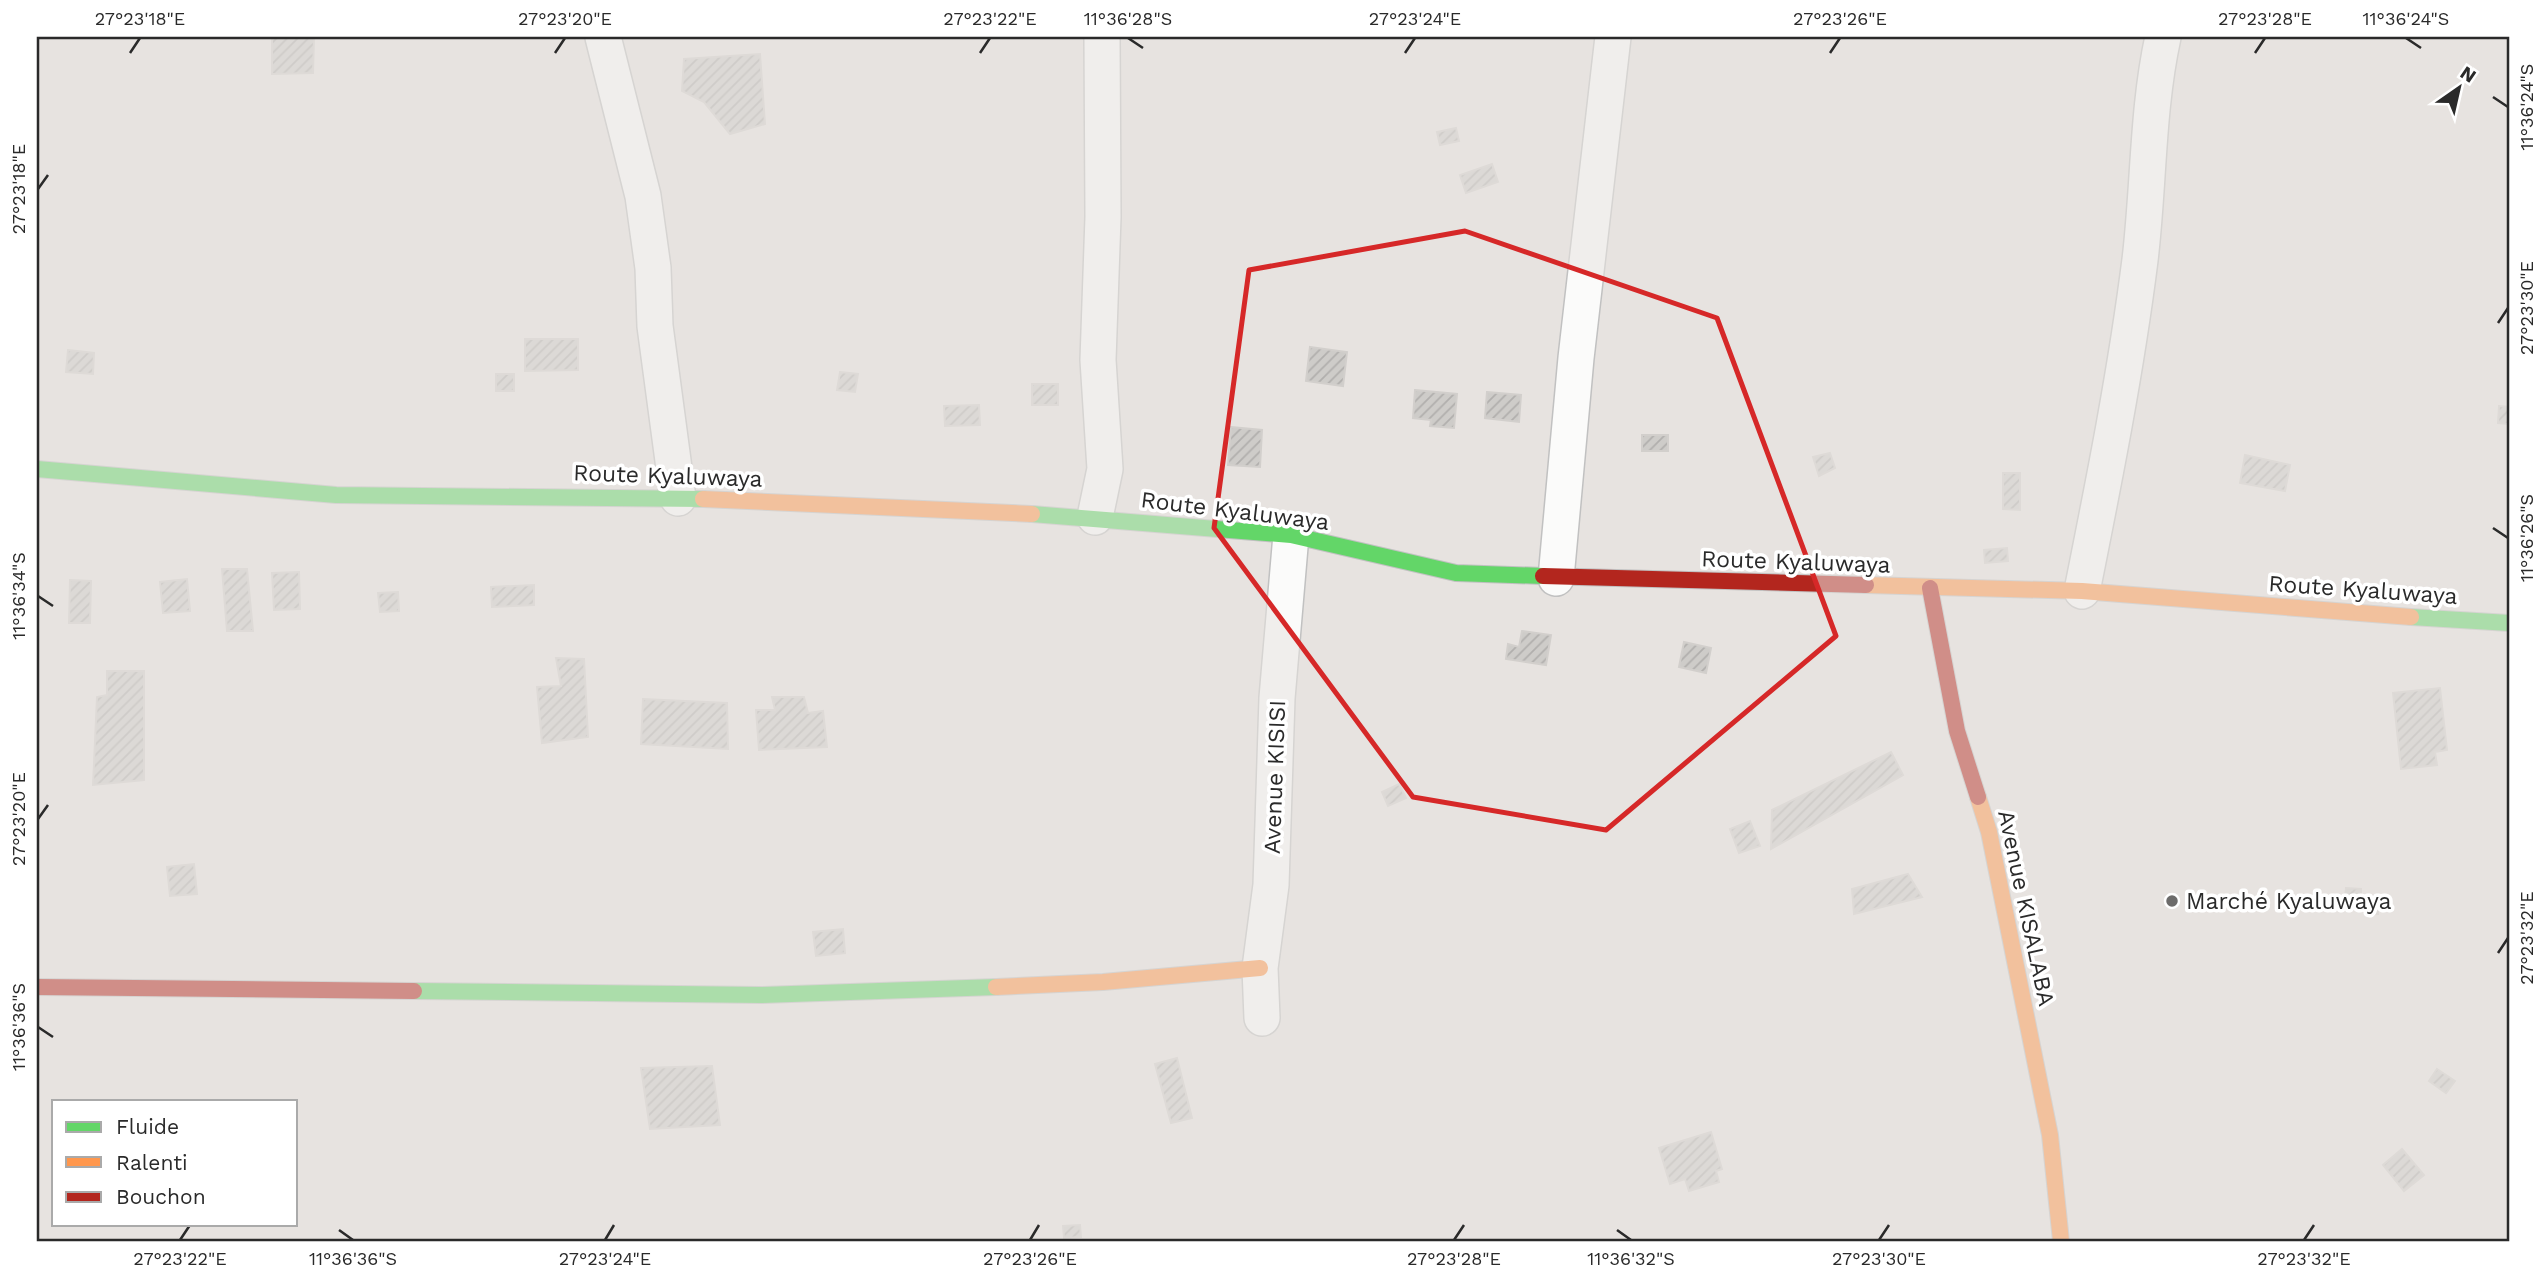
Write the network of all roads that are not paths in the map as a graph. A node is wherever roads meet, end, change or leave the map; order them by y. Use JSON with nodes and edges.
{"nodes":[{"id":1,"x":603,"y":37,"type":"edge"},
{"id":2,"x":1101,"y":37,"type":"edge"},
{"id":3,"x":1613,"y":37,"type":"edge"},
{"id":4,"x":2163,"y":37,"type":"edge"},
{"id":5,"x":37,"y":469,"type":"edge"},
{"id":6,"x":678,"y":498,"type":"junction"},
{"id":7,"x":1095,"y":517,"type":"junction"},
{"id":8,"x":1291,"y":535,"type":"junction"},
{"id":9,"x":1556,"y":578,"type":"junction"},
{"id":10,"x":1930,"y":588,"type":"junction"},
{"id":11,"x":2082,"y":591,"type":"junction"},
{"id":12,"x":2509,"y":623,"type":"edge"},
{"id":13,"x":1260,"y":968,"type":"junction"},
{"id":14,"x":37,"y":986,"type":"edge"},
{"id":15,"x":1262,"y":1018,"type":"dead end"},
{"id":16,"x":2061,"y":1241,"type":"edge"}],
"edges":[{"from":1,"to":6,"type":"street"},
{"from":2,"to":7,"type":"street"},
{"from":3,"to":9,"type":"street"},
{"from":4,"to":11,"type":"street"},
{"from":5,"to":6,"type":"street","name":"Route Kyaluwaya"},
{"from":6,"to":7,"type":"street","name":"Route Kyaluwaya"},
{"from":7,"to":8,"type":"street","name":"Route Kyaluwaya"},
{"from":8,"to":9,"type":"street","name":"Route Kyaluwaya"},
{"from":8,"to":13,"type":"street","name":"Avenue KISISI"},
{"from":9,"to":10,"type":"street","name":"Route Kyaluwaya"},
{"from":10,"to":11,"type":"street","name":"Route Kyaluwaya"},
{"from":10,"to":16,"type":"street","name":"Avenue KISALABA"},
{"from":11,"to":12,"type":"street","name":"Route Kyaluwaya"},
{"from":13,"to":14,"type":"street"},
{"from":13,"to":15,"type":"street","name":"Avenue KISISI"}]}
